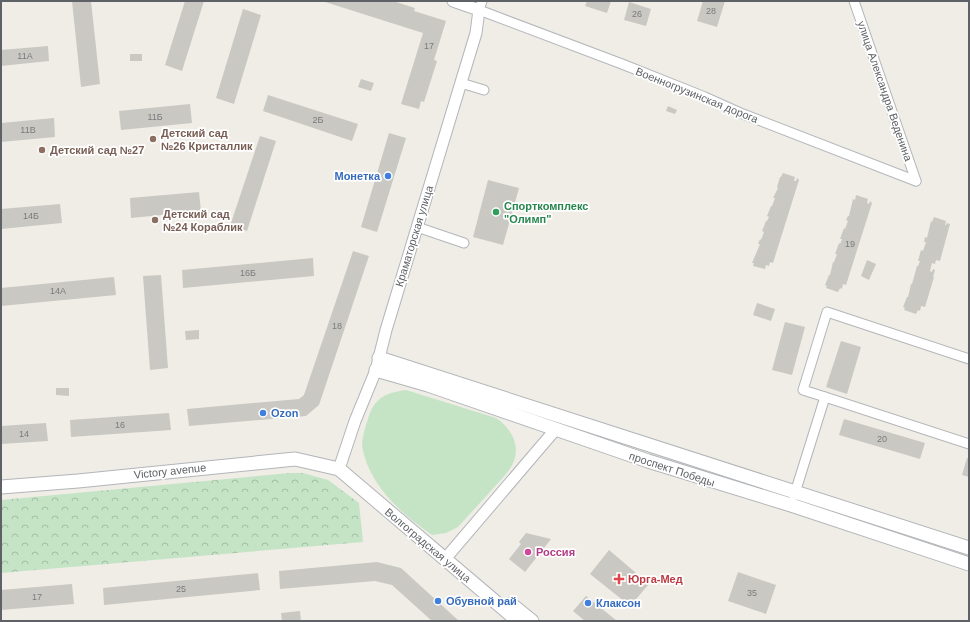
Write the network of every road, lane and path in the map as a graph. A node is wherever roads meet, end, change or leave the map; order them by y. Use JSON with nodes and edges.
{"nodes":[{"id":1,"x":453,"y":1,"type":"edge"},
{"id":2,"x":854,"y":1,"type":"edge"},
{"id":3,"x":480,"y":6,"type":"edge"},
{"id":4,"x":461,"y":83,"type":"junction"},
{"id":5,"x":484,"y":90,"type":"dead end"},
{"id":6,"x":916,"y":181,"type":"joint"},
{"id":7,"x":417,"y":227,"type":"junction"},
{"id":8,"x":464,"y":243,"type":"dead end"},
{"id":9,"x":969,"y":359,"type":"edge"},
{"id":10,"x":378,"y":364,"type":"junction"},
{"id":11,"x":825,"y":397,"type":"junction"},
{"id":12,"x":558,"y":416,"type":"junction"},
{"id":13,"x":555,"y":430,"type":"junction"},
{"id":14,"x":969,"y":444,"type":"edge"},
{"id":15,"x":339,"y":469,"type":"junction"},
{"id":16,"x":1,"y":487,"type":"edge"},
{"id":17,"x":795,"y":492,"type":"junction"},
{"id":18,"x":791,"y":505,"type":"junction"},
{"id":19,"x":969,"y":548,"type":"edge"},
{"id":20,"x":447,"y":556,"type":"junction"},
{"id":21,"x":969,"y":564,"type":"edge"},
{"id":22,"x":518,"y":621,"type":"edge"},
{"id":23,"x":532,"y":621,"type":"edge"}],
"edges":[{"from":1,"to":3,"type":"street"},
{"from":2,"to":6,"type":"street","name":"улица Александра Веденина"},
{"from":3,"to":4,"type":"street","name":"Краматорская улица"},
{"from":3,"to":6,"type":"street","name":"Военногрузинская дорога"},
{"from":4,"to":5,"type":"street"},
{"from":4,"to":7,"type":"street","name":"Краматорская улица"},
{"from":7,"to":8,"type":"street"},
{"from":7,"to":10,"type":"street","name":"Краматорская улица"},
{"from":9,"to":11,"type":"street"},
{"from":10,"to":12,"type":"main road"},
{"from":10,"to":13,"type":"main road","name":"проспект Победы"},
{"from":10,"to":15,"type":"street","name":"Краматорская улица"},
{"from":11,"to":14,"type":"street"},
{"from":11,"to":17,"type":"street"},
{"from":12,"to":13,"type":"main road"},
{"from":12,"to":17,"type":"main road"},
{"from":13,"to":18,"type":"main road","name":"проспект Победы"},
{"from":13,"to":20,"type":"street"},
{"from":15,"to":16,"type":"main road","name":"Victory avenue"},
{"from":15,"to":20,"type":"main road","name":"Волгоградская улица"},
{"from":17,"to":18,"type":"street"},
{"from":17,"to":19,"type":"main road"},
{"from":18,"to":21,"type":"main road","name":"проспект Победы"},
{"from":20,"to":22,"type":"main road","name":"Волгоградская улица"},
{"from":20,"to":23,"type":"main road"}]}
